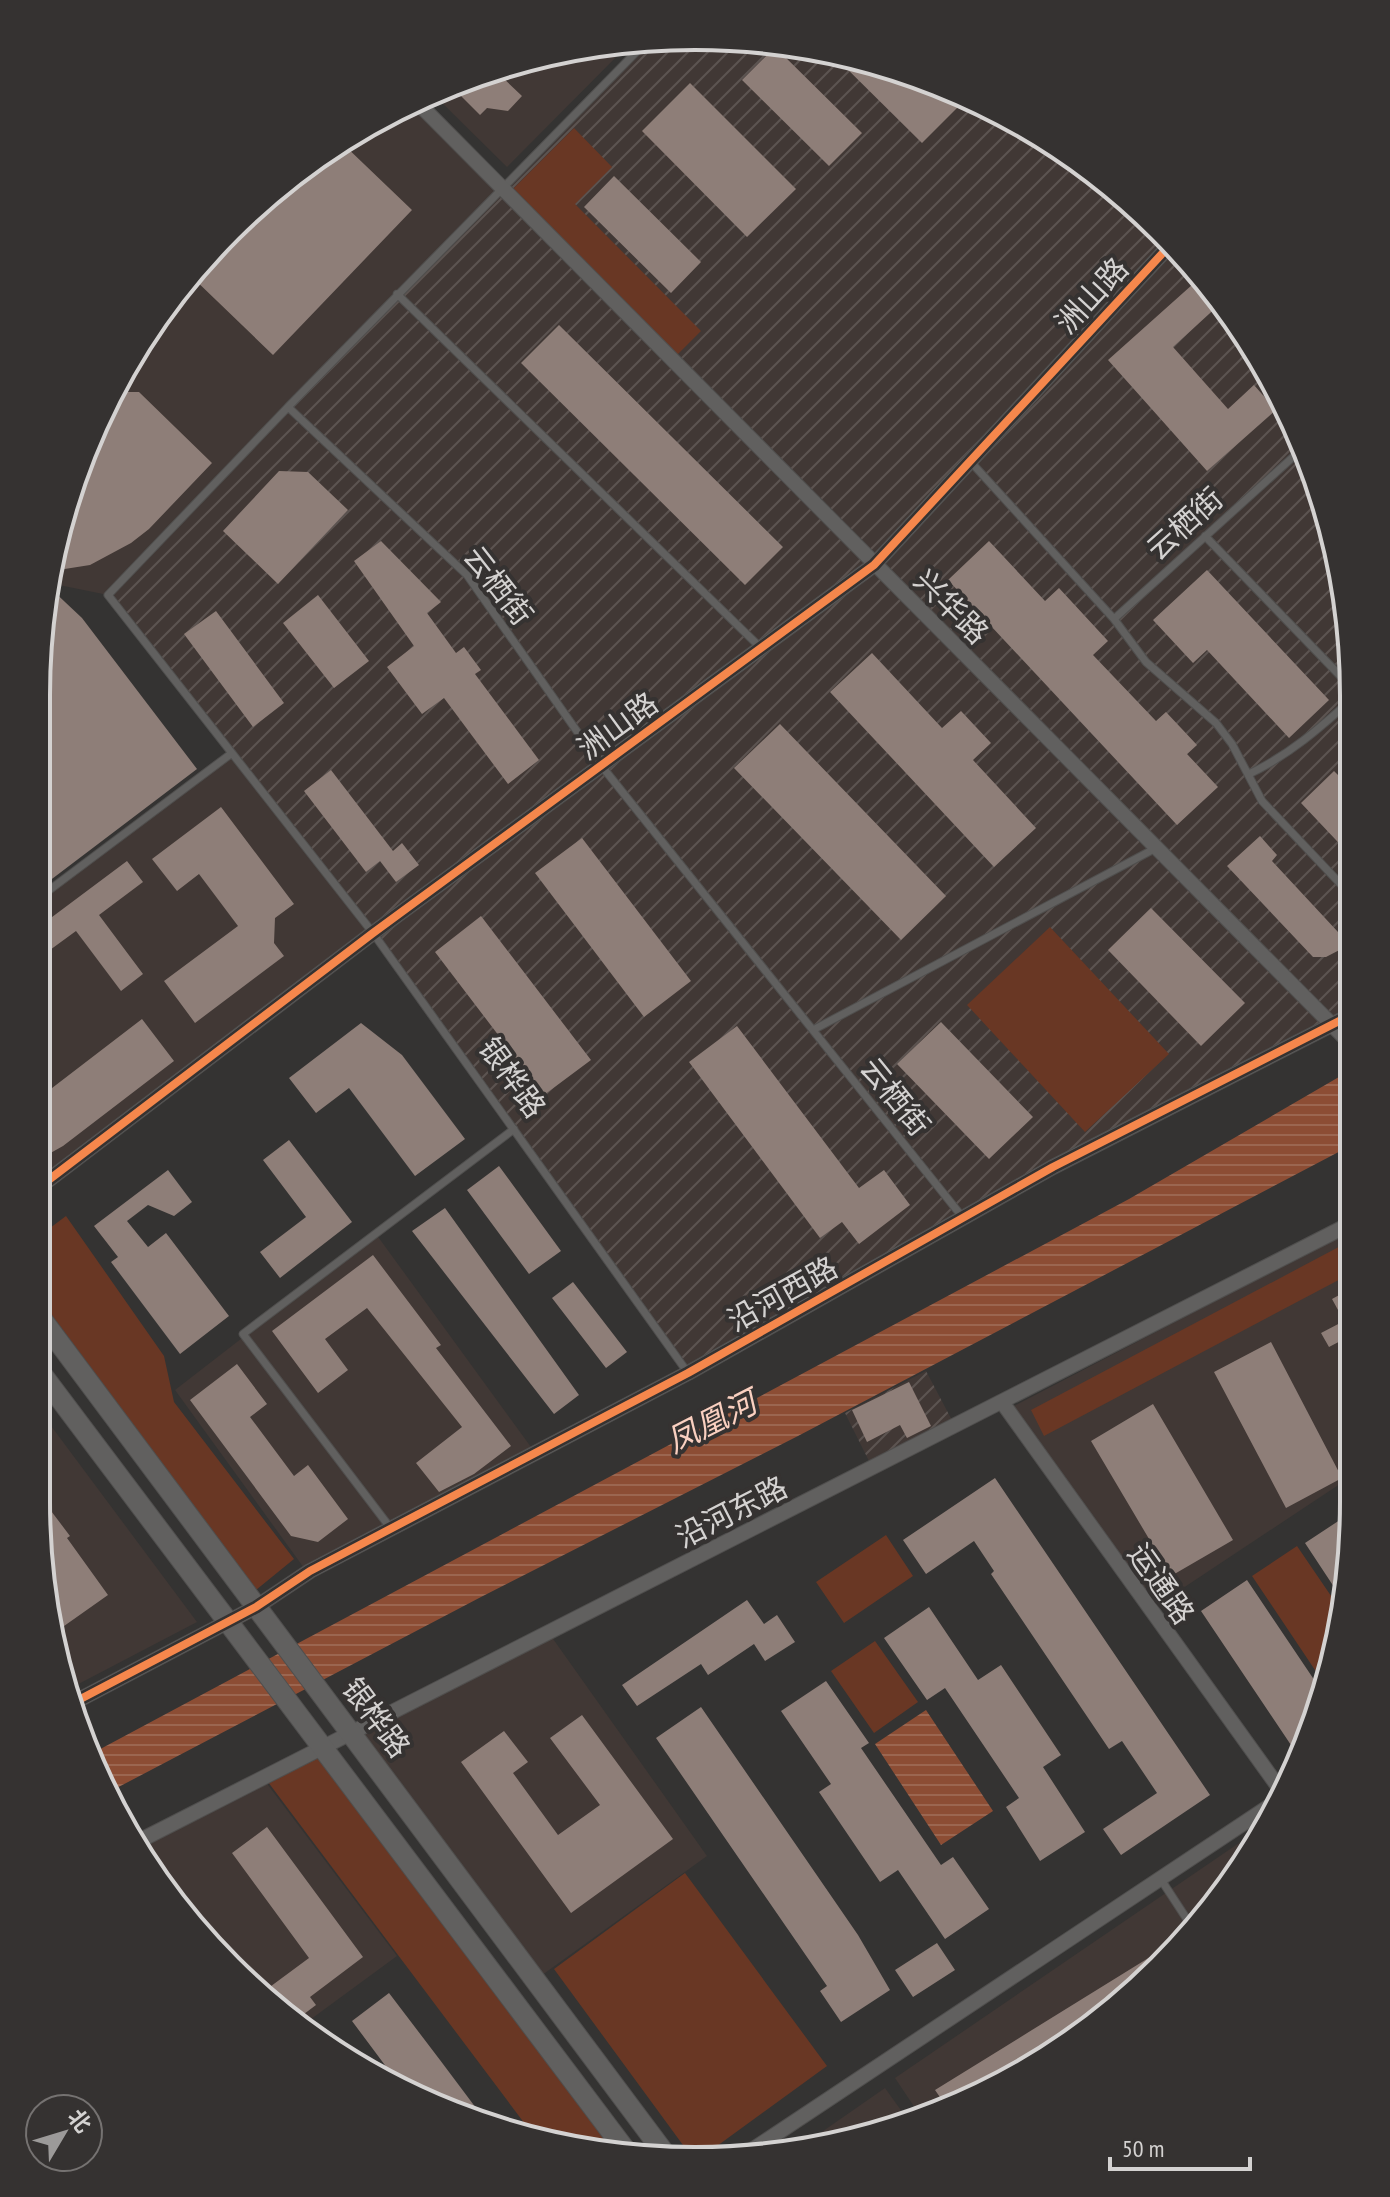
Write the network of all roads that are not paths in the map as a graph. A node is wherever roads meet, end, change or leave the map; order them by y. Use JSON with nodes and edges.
{"nodes":[{"id":1,"x":635,"y":53,"type":"edge"},
{"id":2,"x":425,"y":110,"type":"edge"},
{"id":3,"x":500,"y":188,"type":"junction"},
{"id":4,"x":1163,"y":252,"type":"edge"},
{"id":5,"x":397,"y":294,"type":"junction"},
{"id":6,"x":288,"y":407,"type":"junction"},
{"id":7,"x":1294,"y":456,"type":"edge"},
{"id":8,"x":970,"y":461,"type":"junction"},
{"id":9,"x":1205,"y":536,"type":"junction"},
{"id":10,"x":874,"y":565,"type":"junction"},
{"id":11,"x":1114,"y":619,"type":"junction"},
{"id":12,"x":761,"y":648,"type":"junction"},
{"id":13,"x":1340,"y":675,"type":"edge"},
{"id":14,"x":1340,"y":709,"type":"edge"},
{"id":15,"x":232,"y":753,"type":"junction"},
{"id":16,"x":601,"y":766,"type":"junction"},
{"id":17,"x":1249,"y":774,"type":"junction"},
{"id":18,"x":1156,"y":848,"type":"junction"},
{"id":19,"x":1340,"y":883,"type":"edge"},
{"id":20,"x":50,"y":890,"type":"edge"},
{"id":21,"x":373,"y":933,"type":"junction"},
{"id":22,"x":1340,"y":1022,"type":"edge"},
{"id":23,"x":1333,"y":1027,"type":"junction"},
{"id":24,"x":813,"y":1030,"type":"junction"},
{"id":25,"x":1340,"y":1034,"type":"edge"},
{"id":26,"x":514,"y":1129,"type":"junction"},
{"id":27,"x":50,"y":1179,"type":"edge"},
{"id":28,"x":964,"y":1219,"type":"junction"},
{"id":29,"x":1340,"y":1229,"type":"edge"},
{"id":30,"x":50,"y":1330,"type":"edge"},
{"id":31,"x":688,"y":1373,"type":"junction"},
{"id":32,"x":50,"y":1385,"type":"edge"},
{"id":33,"x":1002,"y":1402,"type":"junction"},
{"id":34,"x":392,"y":1530,"type":"junction"},
{"id":35,"x":256,"y":1607,"type":"junction"},
{"id":36,"x":226,"y":1622,"type":"junction"},
{"id":37,"x":81,"y":1699,"type":"edge"},
{"id":38,"x":351,"y":1732,"type":"junction"},
{"id":39,"x":321,"y":1746,"type":"junction"},
{"id":40,"x":1275,"y":1782,"type":"edge"},
{"id":41,"x":1261,"y":1812,"type":"edge"},
{"id":42,"x":145,"y":1838,"type":"edge"},
{"id":43,"x":1160,"y":1878,"type":"junction"},
{"id":44,"x":1187,"y":1919,"type":"edge"},
{"id":45,"x":619,"y":2142,"type":"edge"},
{"id":46,"x":763,"y":2143,"type":"edge"},
{"id":47,"x":659,"y":2146,"type":"edge"}],
"edges":[{"from":1,"to":3,"type":"lane"},
{"from":2,"to":3,"type":"street","name":"兴华路"},
{"from":3,"to":5,"type":"lane"},
{"from":3,"to":10,"type":"street","name":"兴华路"},
{"from":4,"to":8,"type":"street","name":"洲山路"},
{"from":5,"to":6,"type":"lane"},
{"from":5,"to":12,"type":"lane"},
{"from":6,"to":15,"type":"lane","name":"银桦路"},
{"from":6,"to":16,"type":"lane","name":"云栖街"},
{"from":7,"to":9,"type":"lane","name":"云栖街"},
{"from":8,"to":10,"type":"street","name":"洲山路"},
{"from":8,"to":11,"type":"lane"},
{"from":9,"to":11,"type":"lane","name":"云栖街"},
{"from":9,"to":13,"type":"lane"},
{"from":10,"to":12,"type":"street","name":"洲山路"},
{"from":10,"to":18,"type":"street","name":"兴华路"},
{"from":11,"to":17,"type":"lane"},
{"from":12,"to":16,"type":"street","name":"洲山路"},
{"from":14,"to":17,"type":"lane"},
{"from":15,"to":20,"type":"lane"},
{"from":15,"to":21,"type":"lane","name":"银桦路"},
{"from":16,"to":21,"type":"street","name":"洲山路"},
{"from":16,"to":24,"type":"lane","name":"云栖街"},
{"from":17,"to":19,"type":"lane"},
{"from":18,"to":23,"type":"street","name":"兴华路"},
{"from":18,"to":24,"type":"lane"},
{"from":21,"to":26,"type":"lane","name":"银桦路"},
{"from":21,"to":27,"type":"street","name":"洲山路"},
{"from":22,"to":23,"type":"street","name":"沿河西路"},
{"from":23,"to":25,"type":"street","name":"兴华路"},
{"from":23,"to":28,"type":"street","name":"沿河西路"},
{"from":24,"to":28,"type":"lane","name":"云栖街"},
{"from":26,"to":31,"type":"lane","name":"银桦路"},
{"from":26,"to":34,"type":"lane"},
{"from":28,"to":31,"type":"street","name":"沿河西路"},
{"from":29,"to":33,"type":"street","name":"沿河东路"},
{"from":30,"to":35,"type":"main road","name":"银桦路"},
{"from":31,"to":34,"type":"street","name":"沿河西路"},
{"from":32,"to":36,"type":"main road","name":"银桦路"},
{"from":33,"to":38,"type":"street","name":"沿河东路"},
{"from":33,"to":40,"type":"street","name":"运通路"},
{"from":34,"to":35,"type":"street","name":"沿河西路"},
{"from":35,"to":36,"type":"street","name":"沿河西路"},
{"from":35,"to":38,"type":"main road","name":"银桦路"},
{"from":36,"to":37,"type":"street"},
{"from":36,"to":39,"type":"main road","name":"银桦路"},
{"from":38,"to":39,"type":"street","name":"沿河东路"},
{"from":38,"to":47,"type":"main road","name":"银桦路"},
{"from":39,"to":42,"type":"street","name":"沿河东路"},
{"from":39,"to":45,"type":"main road","name":"银桦路"},
{"from":41,"to":43,"type":"street"},
{"from":43,"to":44,"type":"lane"},
{"from":43,"to":46,"type":"street"}]}
